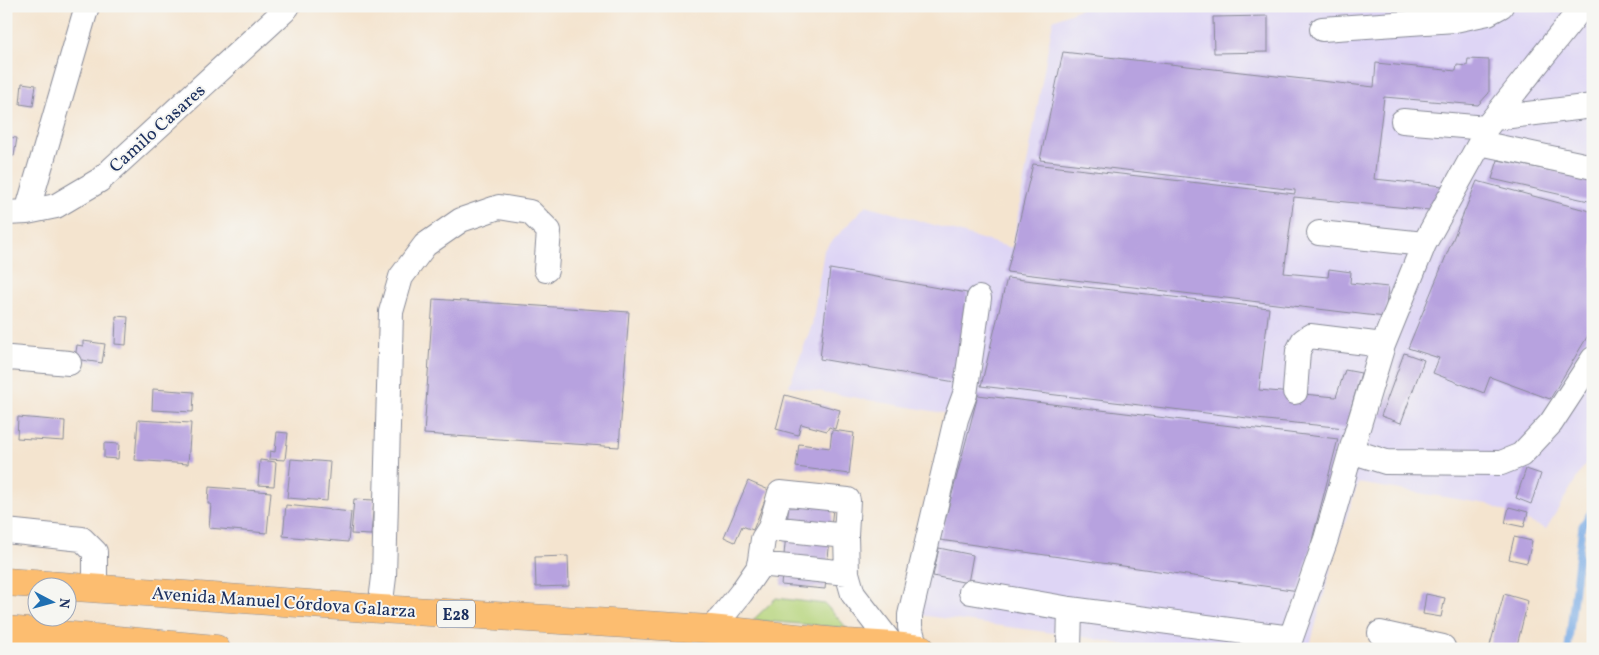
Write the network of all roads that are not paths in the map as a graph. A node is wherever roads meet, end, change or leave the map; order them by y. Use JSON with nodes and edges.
{"nodes":[{"id":1,"x":87,"y":6,"type":"edge"},
{"id":2,"x":288,"y":6,"type":"edge"},
{"id":3,"x":1501,"y":6,"type":"edge"},
{"id":4,"x":1582,"y":6,"type":"edge"},
{"id":5,"x":1322,"y":29,"type":"dead end"},
{"id":6,"x":1593,"y":106,"type":"edge"},
{"id":7,"x":1402,"y":121,"type":"dead end"},
{"id":8,"x":1487,"y":130,"type":"junction"},
{"id":9,"x":1593,"y":167,"type":"edge"},
{"id":10,"x":16,"y":213,"type":"edge"},
{"id":11,"x":1319,"y":233,"type":"dead end"},
{"id":12,"x":1424,"y":244,"type":"junction"},
{"id":13,"x":546,"y":270,"type":"dead end"},
{"id":14,"x":979,"y":298,"type":"dead end"},
{"id":15,"x":1383,"y":345,"type":"junction"},
{"id":16,"x":1593,"y":359,"type":"edge"},
{"id":17,"x":6,"y":360,"type":"edge"},
{"id":18,"x":69,"y":364,"type":"dead end"},
{"id":19,"x":1294,"y":392,"type":"dead end"},
{"id":20,"x":1351,"y":451,"type":"junction"},
{"id":21,"x":770,"y":528,"type":"junction"},
{"id":22,"x":6,"y":531,"type":"edge"},
{"id":23,"x":846,"y":536,"type":"junction"},
{"id":24,"x":759,"y":564,"type":"junction"},
{"id":25,"x":847,"y":573,"type":"junction"},
{"id":26,"x":6,"y":582,"type":"edge"},
{"id":27,"x":94,"y":588,"type":"junction"},
{"id":28,"x":971,"y":592,"type":"dead end"},
{"id":29,"x":380,"y":609,"type":"junction"},
{"id":30,"x":1070,"y":609,"type":"junction"},
{"id":31,"x":710,"y":629,"type":"junction"},
{"id":32,"x":6,"y":630,"type":"edge"},
{"id":33,"x":1380,"y":633,"type":"dead end"},
{"id":34,"x":1289,"y":643,"type":"edge"},
{"id":35,"x":846,"y":646,"type":"edge"},
{"id":36,"x":905,"y":647,"type":"edge"},
{"id":37,"x":1445,"y":648,"type":"edge"},
{"id":38,"x":216,"y":649,"type":"edge"},
{"id":39,"x":921,"y":649,"type":"edge"},
{"id":40,"x":1069,"y":649,"type":"edge"}],
"edges":[{"from":1,"to":10,"type":"street"},
{"from":2,"to":10,"type":"street","name":"Camilo Casares"},
{"from":3,"to":5,"type":"street"},
{"from":4,"to":8,"type":"street"},
{"from":6,"to":8,"type":"street"},
{"from":7,"to":8,"type":"street"},
{"from":8,"to":9,"type":"street"},
{"from":8,"to":12,"type":"street"},
{"from":11,"to":12,"type":"street"},
{"from":12,"to":15,"type":"street"},
{"from":13,"to":29,"type":"street"},
{"from":14,"to":36,"type":"street"},
{"from":15,"to":19,"type":"street"},
{"from":15,"to":20,"type":"street"},
{"from":16,"to":20,"type":"street"},
{"from":17,"to":18,"type":"street"},
{"from":20,"to":34,"type":"street"},
{"from":21,"to":23,"type":"street"},
{"from":21,"to":23,"type":"street"},
{"from":21,"to":24,"type":"street"},
{"from":22,"to":27,"type":"street"},
{"from":23,"to":25,"type":"street"},
{"from":24,"to":25,"type":"street"},
{"from":24,"to":31,"type":"street"},
{"from":25,"to":36,"type":"street"},
{"from":26,"to":27,"type":"main road","name":"Avenida Manuel Córdova Galarza","number":"E28"},
{"from":27,"to":29,"type":"main road","name":"Avenida Manuel Córdova Galarza","number":"E28"},
{"from":28,"to":30,"type":"street"},
{"from":29,"to":31,"type":"main road","name":"Avenida Manuel Córdova Galarza","number":"E28"},
{"from":30,"to":34,"type":"street"},
{"from":30,"to":40,"type":"street"},
{"from":31,"to":35,"type":"main road","name":"Avenida Manuel Córdova Galarza","number":"E28"},
{"from":32,"to":38,"type":"main road"},
{"from":33,"to":37,"type":"street"},
{"from":35,"to":36,"type":"main road","name":"Avenida Manuel Córdova Galarza","number":"E28"},
{"from":36,"to":39,"type":"main road","name":"Avenida Manuel Córdova Galarza","number":"E28"}]}
